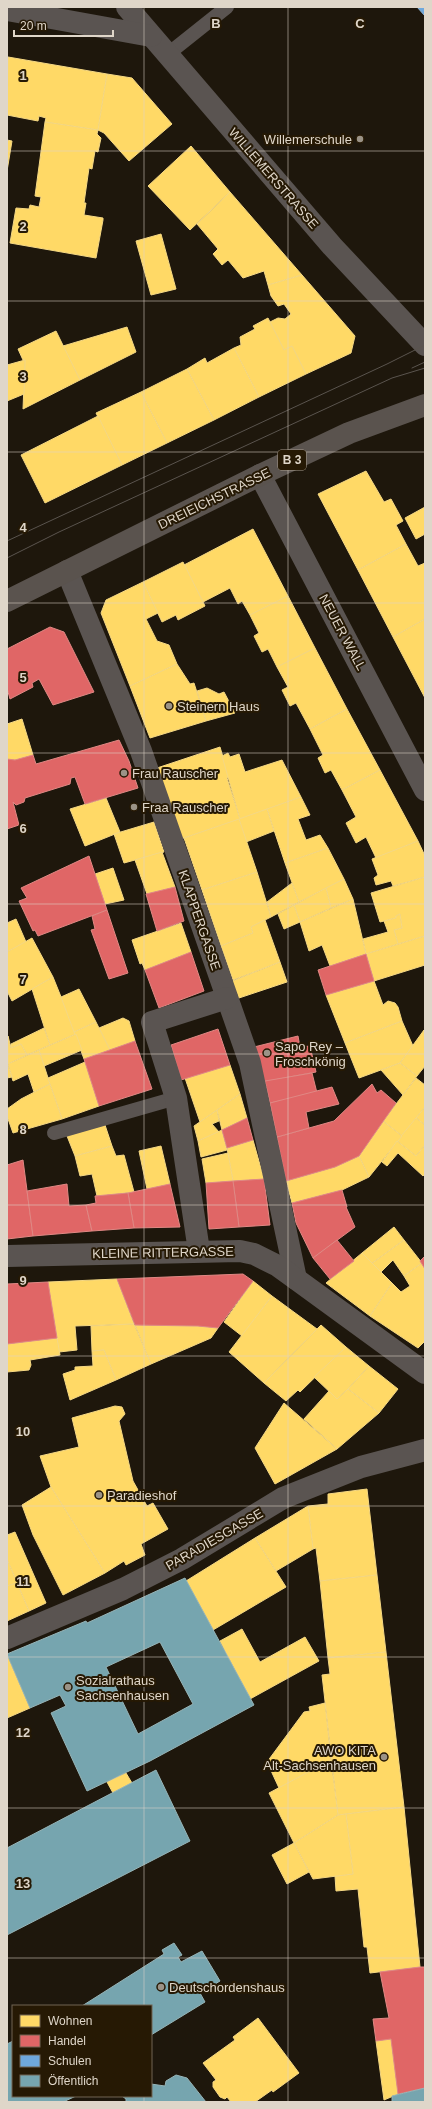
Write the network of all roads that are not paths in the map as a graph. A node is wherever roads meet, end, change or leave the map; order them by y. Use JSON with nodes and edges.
{"nodes":[{"id":1,"x":127,"y":7,"type":"edge"},
{"id":2,"x":227,"y":7,"type":"edge"},
{"id":3,"x":7,"y":10,"type":"edge"},
{"id":4,"x":151,"y":36,"type":"junction"},
{"id":5,"x":168,"y":54,"type":"junction"},
{"id":6,"x":425,"y":345,"type":"edge"},
{"id":7,"x":425,"y":405,"type":"edge"},
{"id":8,"x":260,"y":475,"type":"junction"},
{"id":9,"x":67,"y":571,"type":"junction"},
{"id":10,"x":7,"y":601,"type":"edge"},
{"id":11,"x":425,"y":790,"type":"edge"},
{"id":12,"x":227,"y":998,"type":"junction"},
{"id":13,"x":176,"y":1098,"type":"junction"},
{"id":14,"x":54,"y":1132,"type":"dead end"},
{"id":15,"x":199,"y":1251,"type":"junction"},
{"id":16,"x":7,"y":1256,"type":"edge"},
{"id":17,"x":296,"y":1279,"type":"junction"},
{"id":18,"x":425,"y":1373,"type":"edge"},
{"id":19,"x":425,"y":1450,"type":"edge"},
{"id":20,"x":7,"y":1638,"type":"edge"}],
"edges":[{"from":1,"to":4,"type":"street","name":"WILLEMERSTRASSE"},
{"from":2,"to":5,"type":"lane"},
{"from":3,"to":4,"type":"street"},
{"from":4,"to":5,"type":"street","name":"WILLEMERSTRASSE"},
{"from":5,"to":6,"type":"street","name":"WILLEMERSTRASSE"},
{"from":7,"to":8,"type":"main road","name":"DREIEICHSTRASSE","number":"B 3"},
{"from":8,"to":9,"type":"main road","name":"DREIEICHSTRASSE","number":"B 3"},
{"from":8,"to":11,"type":"street","name":"NEUER WALL"},
{"from":9,"to":10,"type":"main road","name":"DREIEICHSTRASSE","number":"B 3"},
{"from":9,"to":12,"type":"street","name":"KLAPPERGASSE"},
{"from":12,"to":13,"type":"street"},
{"from":12,"to":17,"type":"street","name":"KLAPPERGASSE"},
{"from":13,"to":14,"type":"lane"},
{"from":13,"to":15,"type":"street"},
{"from":15,"to":16,"type":"street","name":"KLEINE RITTERGASSE"},
{"from":15,"to":17,"type":"street","name":"KLEINE RITTERGASSE"},
{"from":17,"to":18,"type":"street","name":"KLEINE RITTERGASSE"},
{"from":19,"to":20,"type":"street","name":"PARADIESGASSE"}]}
